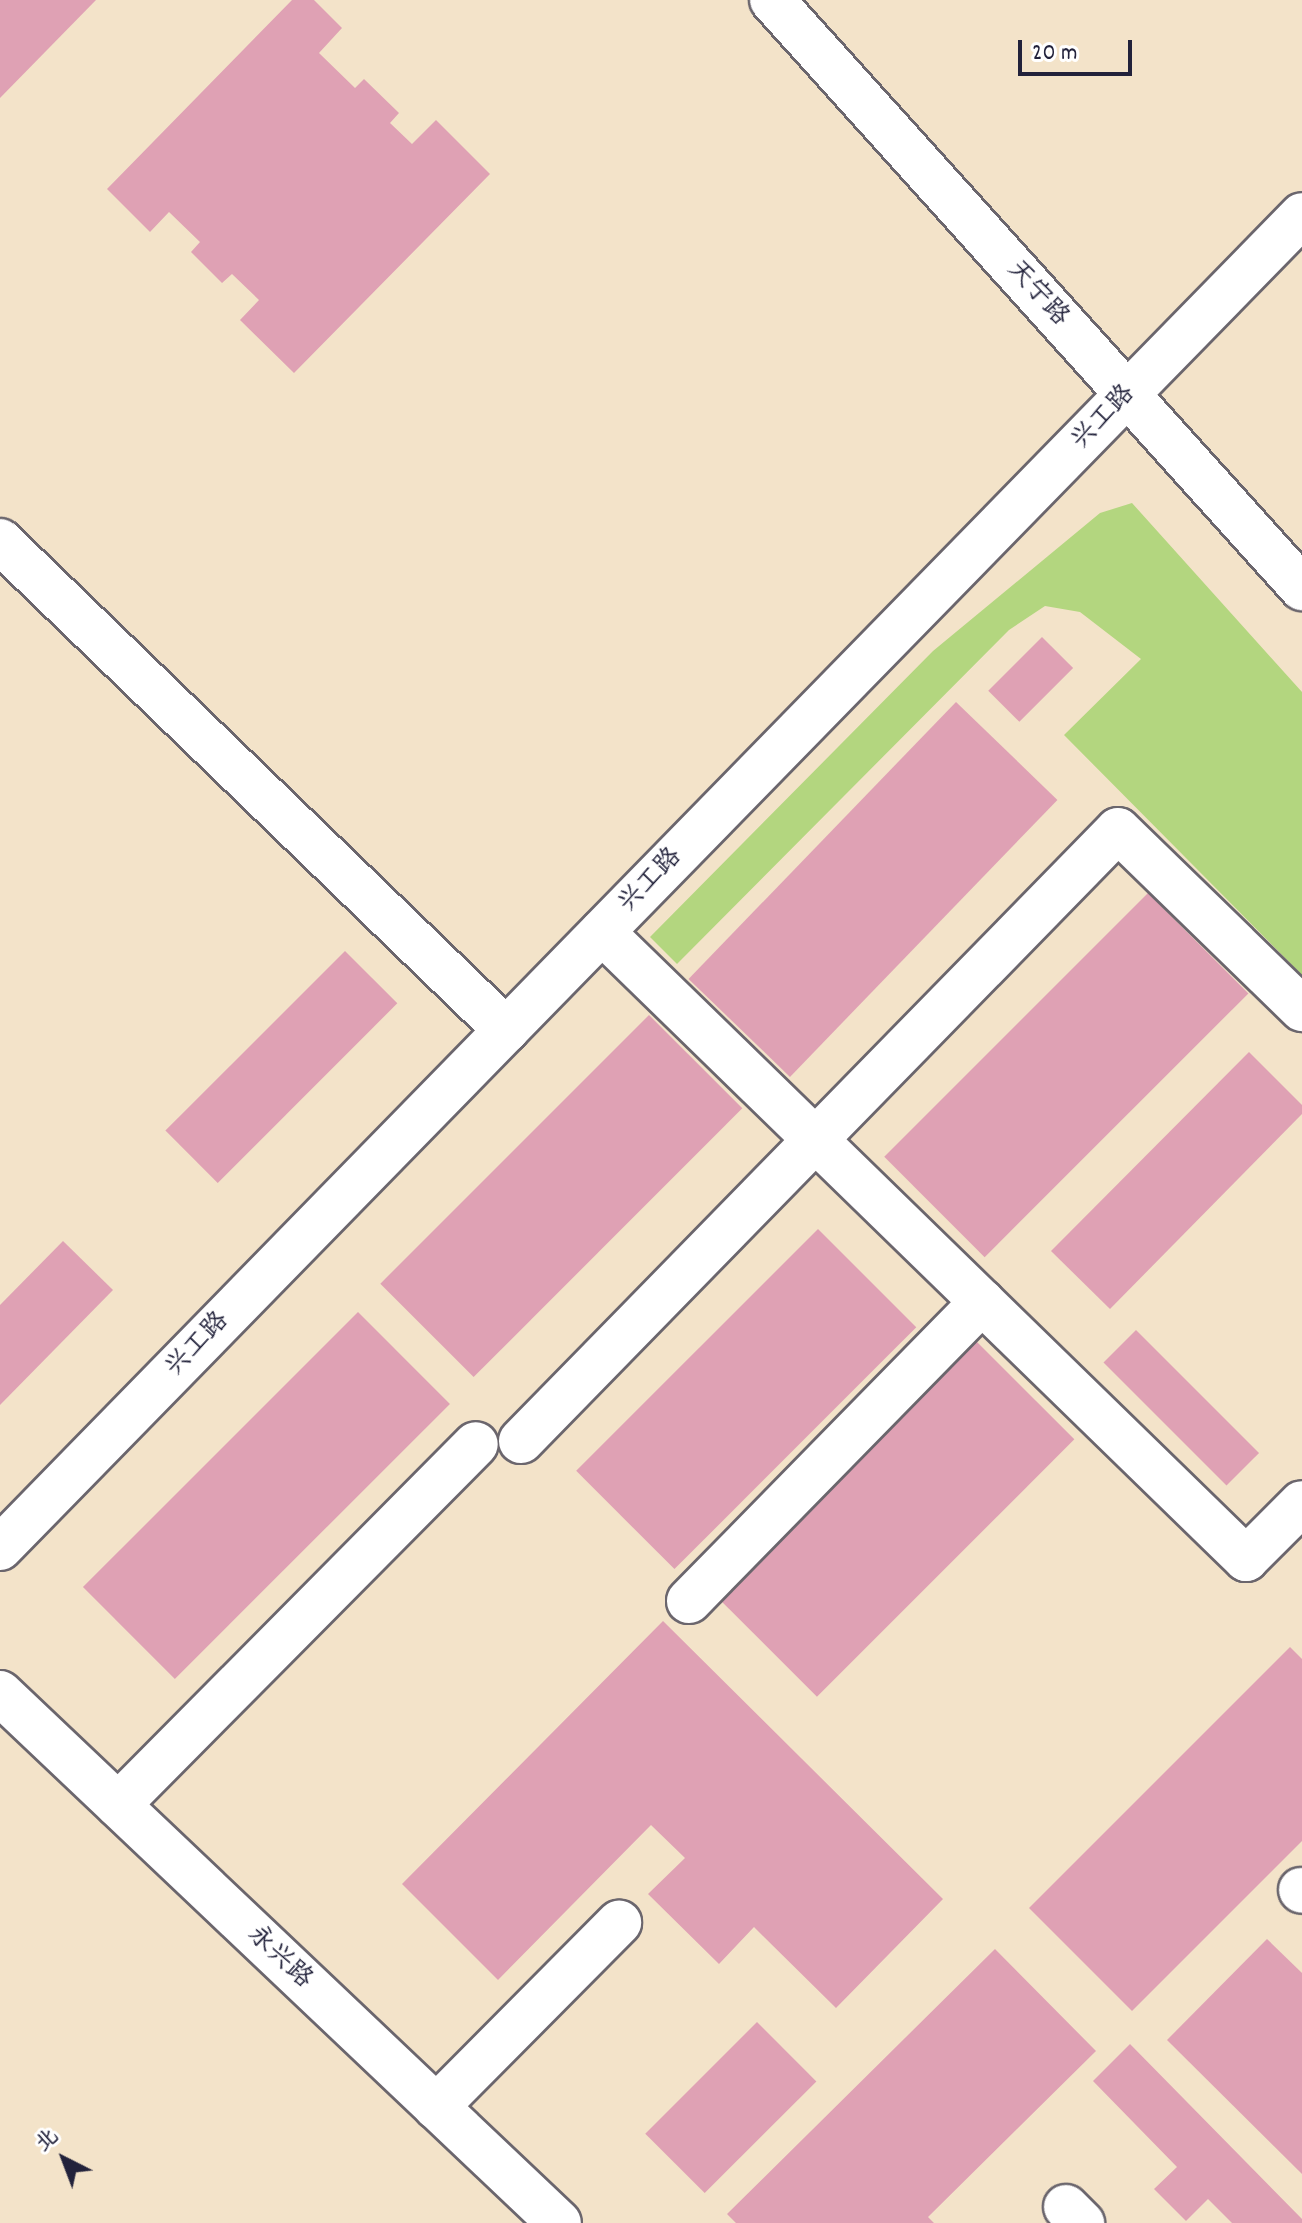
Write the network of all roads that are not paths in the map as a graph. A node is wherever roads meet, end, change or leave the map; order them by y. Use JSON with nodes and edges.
{"nodes":[{"id":1,"x":772,"y":0,"type":"edge"},
{"id":2,"x":1302,"y":215,"type":"edge"},
{"id":3,"x":1127,"y":394,"type":"junction"},
{"id":4,"x":0,"y":541,"type":"edge"},
{"id":5,"x":1302,"y":588,"type":"edge"},
{"id":6,"x":602,"y":932,"type":"junction"},
{"id":7,"x":1302,"y":1009,"type":"edge"},
{"id":8,"x":506,"y":1030,"type":"junction"},
{"id":9,"x":816,"y":1140,"type":"junction"},
{"id":10,"x":982,"y":1302,"type":"junction"},
{"id":11,"x":521,"y":1441,"type":"dead end"},
{"id":12,"x":476,"y":1444,"type":"dead end"},
{"id":13,"x":1302,"y":1503,"type":"edge"},
{"id":14,"x":0,"y":1548,"type":"edge"},
{"id":15,"x":689,"y":1601,"type":"dead end"},
{"id":16,"x":0,"y":1693,"type":"edge"},
{"id":17,"x":118,"y":1805,"type":"junction"},
{"id":18,"x":619,"y":1923,"type":"dead end"},
{"id":19,"x":436,"y":2107,"type":"junction"},
{"id":20,"x":559,"y":2223,"type":"edge"}],
"edges":[{"from":1,"to":3,"type":"street","name":"天宁路"},
{"from":2,"to":3,"type":"street","name":"兴工路"},
{"from":3,"to":5,"type":"street","name":"天宁路"},
{"from":3,"to":6,"type":"street","name":"兴工路"},
{"from":4,"to":8,"type":"street"},
{"from":6,"to":8,"type":"street","name":"兴工路"},
{"from":6,"to":9,"type":"street"},
{"from":7,"to":9,"type":"street"},
{"from":8,"to":14,"type":"street","name":"兴工路"},
{"from":9,"to":10,"type":"street"},
{"from":9,"to":11,"type":"street"},
{"from":10,"to":13,"type":"street"},
{"from":10,"to":15,"type":"street"},
{"from":12,"to":17,"type":"street"},
{"from":16,"to":17,"type":"street","name":"永兴路"},
{"from":17,"to":19,"type":"street","name":"永兴路"},
{"from":18,"to":19,"type":"street"},
{"from":19,"to":20,"type":"street","name":"永兴路"}]}
